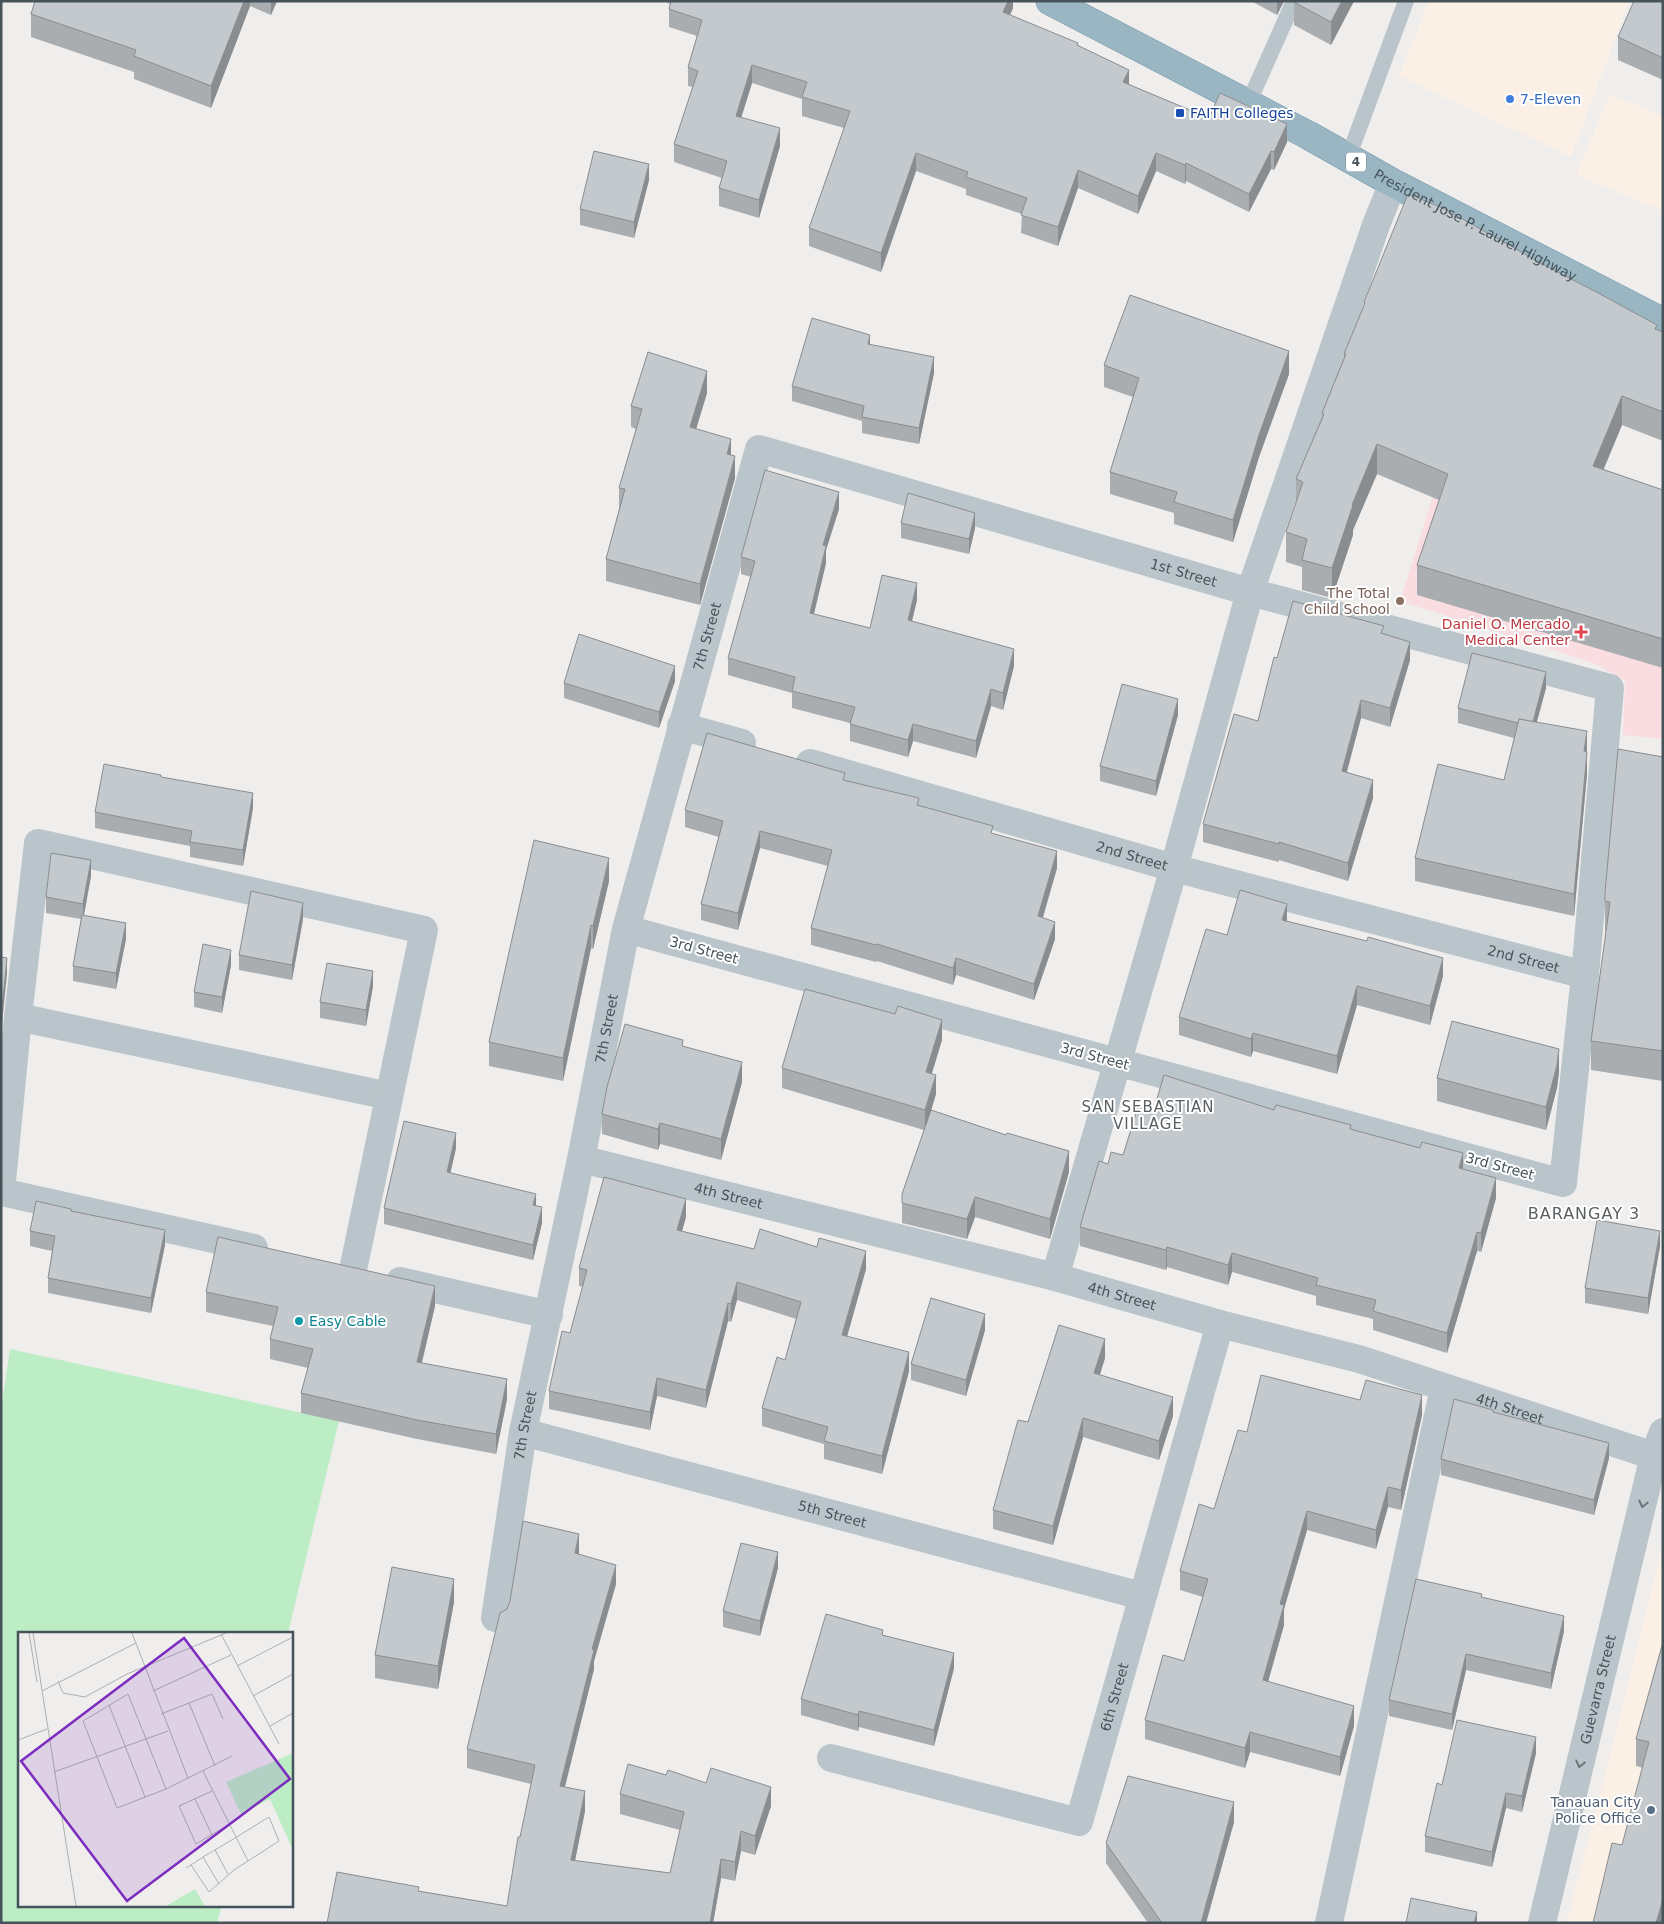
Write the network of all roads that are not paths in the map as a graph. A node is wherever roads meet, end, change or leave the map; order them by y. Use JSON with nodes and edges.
{"nodes":[{"id":1,"x":1050,"y":1,"type":"edge"},
{"id":2,"x":1294,"y":1,"type":"edge"},
{"id":3,"x":1406,"y":1,"type":"edge"},
{"id":4,"x":1248,"y":104,"type":"junction"},
{"id":5,"x":1348,"y":158,"type":"junction"},
{"id":6,"x":1393,"y":183,"type":"junction"},
{"id":7,"x":1663,"y":322,"type":"edge"},
{"id":8,"x":759,"y":449,"type":"joint"},
{"id":9,"x":1250,"y":592,"type":"junction"},
{"id":10,"x":681,"y":726,"type":"junction"},
{"id":11,"x":1174,"y":868,"type":"junction"},
{"id":12,"x":626,"y":929,"type":"junction"},
{"id":13,"x":1585,"y":975,"type":"junction"},
{"id":14,"x":18,"y":1016,"type":"junction"},
{"id":15,"x":1116,"y":1062,"type":"junction"},
{"id":16,"x":389,"y":1096,"type":"junction"},
{"id":17,"x":581,"y":1159,"type":"junction"},
{"id":18,"x":1,"y":1192,"type":"edge"},
{"id":19,"x":277,"y":1253,"type":"edge"},
{"id":20,"x":324,"y":1264,"type":"edge"},
{"id":21,"x":353,"y":1270,"type":"junction"},
{"id":22,"x":1055,"y":1277,"type":"junction"},
{"id":23,"x":549,"y":1315,"type":"junction"},
{"id":24,"x":1220,"y":1324,"type":"junction"},
{"id":25,"x":1444,"y":1388,"type":"junction"},
{"id":26,"x":523,"y":1432,"type":"junction"},
{"id":27,"x":1660,"y":1449,"type":"edge"},
{"id":28,"x":1142,"y":1596,"type":"junction"},
{"id":29,"x":495,"y":1618,"type":"dead end"},
{"id":30,"x":831,"y":1758,"type":"dead end"},
{"id":31,"x":1329,"y":1923,"type":"edge"},
{"id":32,"x":1542,"y":1923,"type":"edge"}],
"edges":[{"from":1,"to":4,"type":"highway","name":"President Jose P. Laurel Highway","number":"4"},
{"from":2,"to":4,"type":"lane"},
{"from":3,"to":5,"type":"lane"},
{"from":4,"to":5,"type":"highway","name":"President Jose P. Laurel Highway","number":"4"},
{"from":5,"to":6,"type":"highway","name":"President Jose P. Laurel Highway","number":"4"},
{"from":6,"to":7,"type":"highway","name":"President Jose P. Laurel Highway","number":"4"},
{"from":6,"to":9,"type":"street"},
{"from":8,"to":9,"type":"street","name":"1st Street"},
{"from":8,"to":10,"type":"street","name":"7th Street"},
{"from":9,"to":11,"type":"street"},
{"from":9,"to":13,"type":"street","name":"1st Street"},
{"from":10,"to":11,"type":"street","name":"2nd Street"},
{"from":10,"to":12,"type":"street","name":"7th Street"},
{"from":11,"to":13,"type":"street","name":"2nd Street"},
{"from":11,"to":15,"type":"street"},
{"from":12,"to":15,"type":"street","name":"3rd Street"},
{"from":12,"to":17,"type":"street","name":"7th Street"},
{"from":13,"to":15,"type":"street","name":"3rd Street"},
{"from":14,"to":16,"type":"street"},
{"from":14,"to":16,"type":"street"},
{"from":14,"to":18,"type":"street"},
{"from":15,"to":22,"type":"street"},
{"from":16,"to":21,"type":"street"},
{"from":17,"to":22,"type":"street","name":"4th Street"},
{"from":17,"to":23,"type":"street","name":"7th Street"},
{"from":18,"to":19,"type":"street"},
{"from":20,"to":21,"type":"street"},
{"from":21,"to":23,"type":"street"},
{"from":22,"to":24,"type":"street","name":"4th Street"},
{"from":23,"to":26,"type":"street","name":"7th Street"},
{"from":24,"to":25,"type":"street","name":"4th Street"},
{"from":24,"to":28,"type":"street","name":"6th Street"},
{"from":25,"to":27,"type":"street","name":"4th Street"},
{"from":25,"to":31,"type":"street"},
{"from":26,"to":28,"type":"street","name":"5th Street"},
{"from":26,"to":29,"type":"street","name":"7th Street"},
{"from":27,"to":32,"type":"street","name":"Guevarra Street","one_way":true},
{"from":28,"to":30,"type":"street","name":"6th Street"}]}
